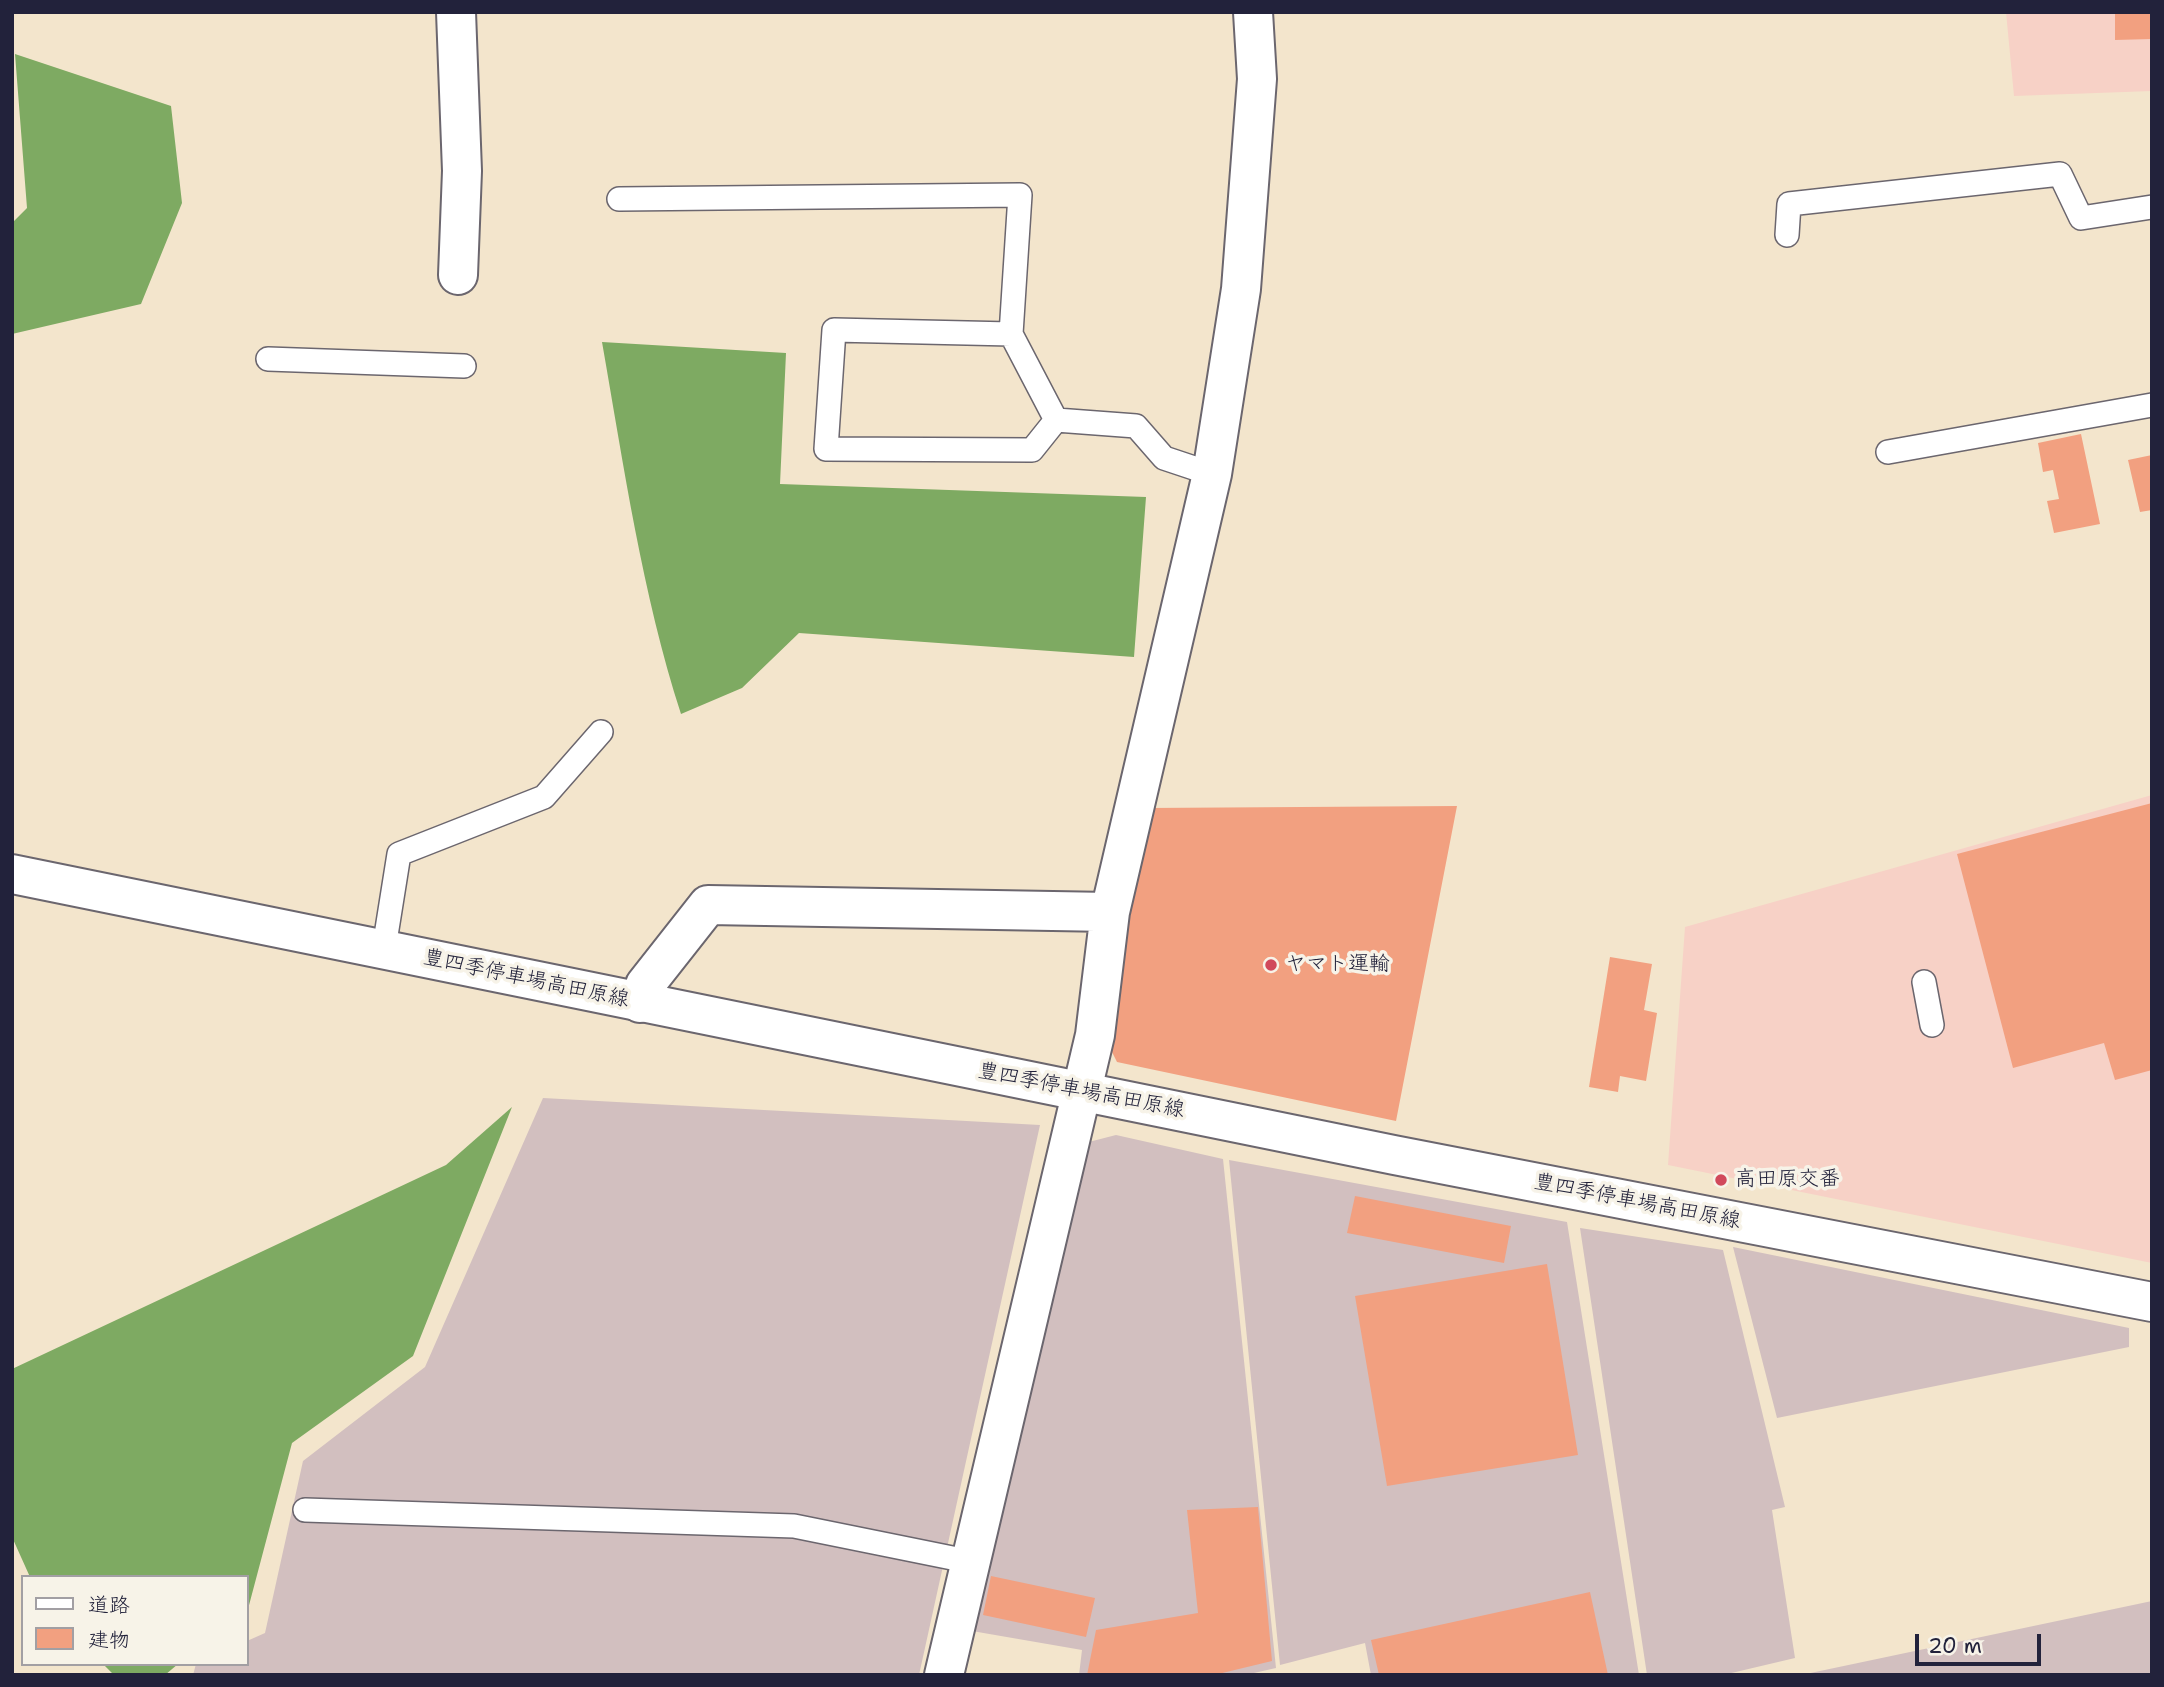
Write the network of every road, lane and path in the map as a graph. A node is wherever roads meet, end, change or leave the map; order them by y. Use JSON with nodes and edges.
{"nodes":[{"id":1,"x":456,"y":12,"type":"edge"},
{"id":2,"x":1253,"y":12,"type":"edge"},
{"id":3,"x":619,"y":199,"type":"dead end"},
{"id":4,"x":2152,"y":207,"type":"edge"},
{"id":5,"x":1787,"y":235,"type":"dead end"},
{"id":6,"x":458,"y":275,"type":"dead end"},
{"id":7,"x":1011,"y":334,"type":"junction"},
{"id":8,"x":268,"y":359,"type":"dead end"},
{"id":9,"x":464,"y":366,"type":"dead end"},
{"id":10,"x":2152,"y":405,"type":"edge"},
{"id":11,"x":1056,"y":420,"type":"junction"},
{"id":12,"x":1888,"y":452,"type":"dead end"},
{"id":13,"x":1212,"y":474,"type":"junction"},
{"id":14,"x":601,"y":732,"type":"dead end"},
{"id":15,"x":12,"y":874,"type":"edge"},
{"id":16,"x":1110,"y":912,"type":"junction"},
{"id":17,"x":384,"y":948,"type":"junction"},
{"id":18,"x":1924,"y":982,"type":"dead end"},
{"id":19,"x":640,"y":1003,"type":"junction"},
{"id":20,"x":1932,"y":1025,"type":"dead end"},
{"id":21,"x":1083,"y":1091,"type":"junction"},
{"id":22,"x":2152,"y":1302,"type":"edge"},
{"id":23,"x":305,"y":1510,"type":"dead end"},
{"id":24,"x":972,"y":1562,"type":"junction"},
{"id":25,"x":944,"y":1675,"type":"edge"}],
"edges":[{"from":1,"to":6,"type":"street"},
{"from":2,"to":13,"type":"street"},
{"from":3,"to":7,"type":"lane"},
{"from":4,"to":5,"type":"lane"},
{"from":7,"to":11,"type":"lane"},
{"from":7,"to":11,"type":"lane"},
{"from":8,"to":9,"type":"lane"},
{"from":10,"to":12,"type":"lane"},
{"from":11,"to":13,"type":"lane"},
{"from":13,"to":16,"type":"street"},
{"from":14,"to":17,"type":"lane"},
{"from":15,"to":17,"type":"street","name":"豊四季停車場高田原線"},
{"from":16,"to":19,"type":"street"},
{"from":16,"to":21,"type":"street"},
{"from":17,"to":19,"type":"street","name":"豊四季停車場高田原線"},
{"from":18,"to":20,"type":"lane"},
{"from":19,"to":21,"type":"street","name":"豊四季停車場高田原線"},
{"from":21,"to":22,"type":"street","name":"豊四季停車場高田原線"},
{"from":21,"to":24,"type":"street"},
{"from":23,"to":24,"type":"lane"},
{"from":24,"to":25,"type":"street"}]}
